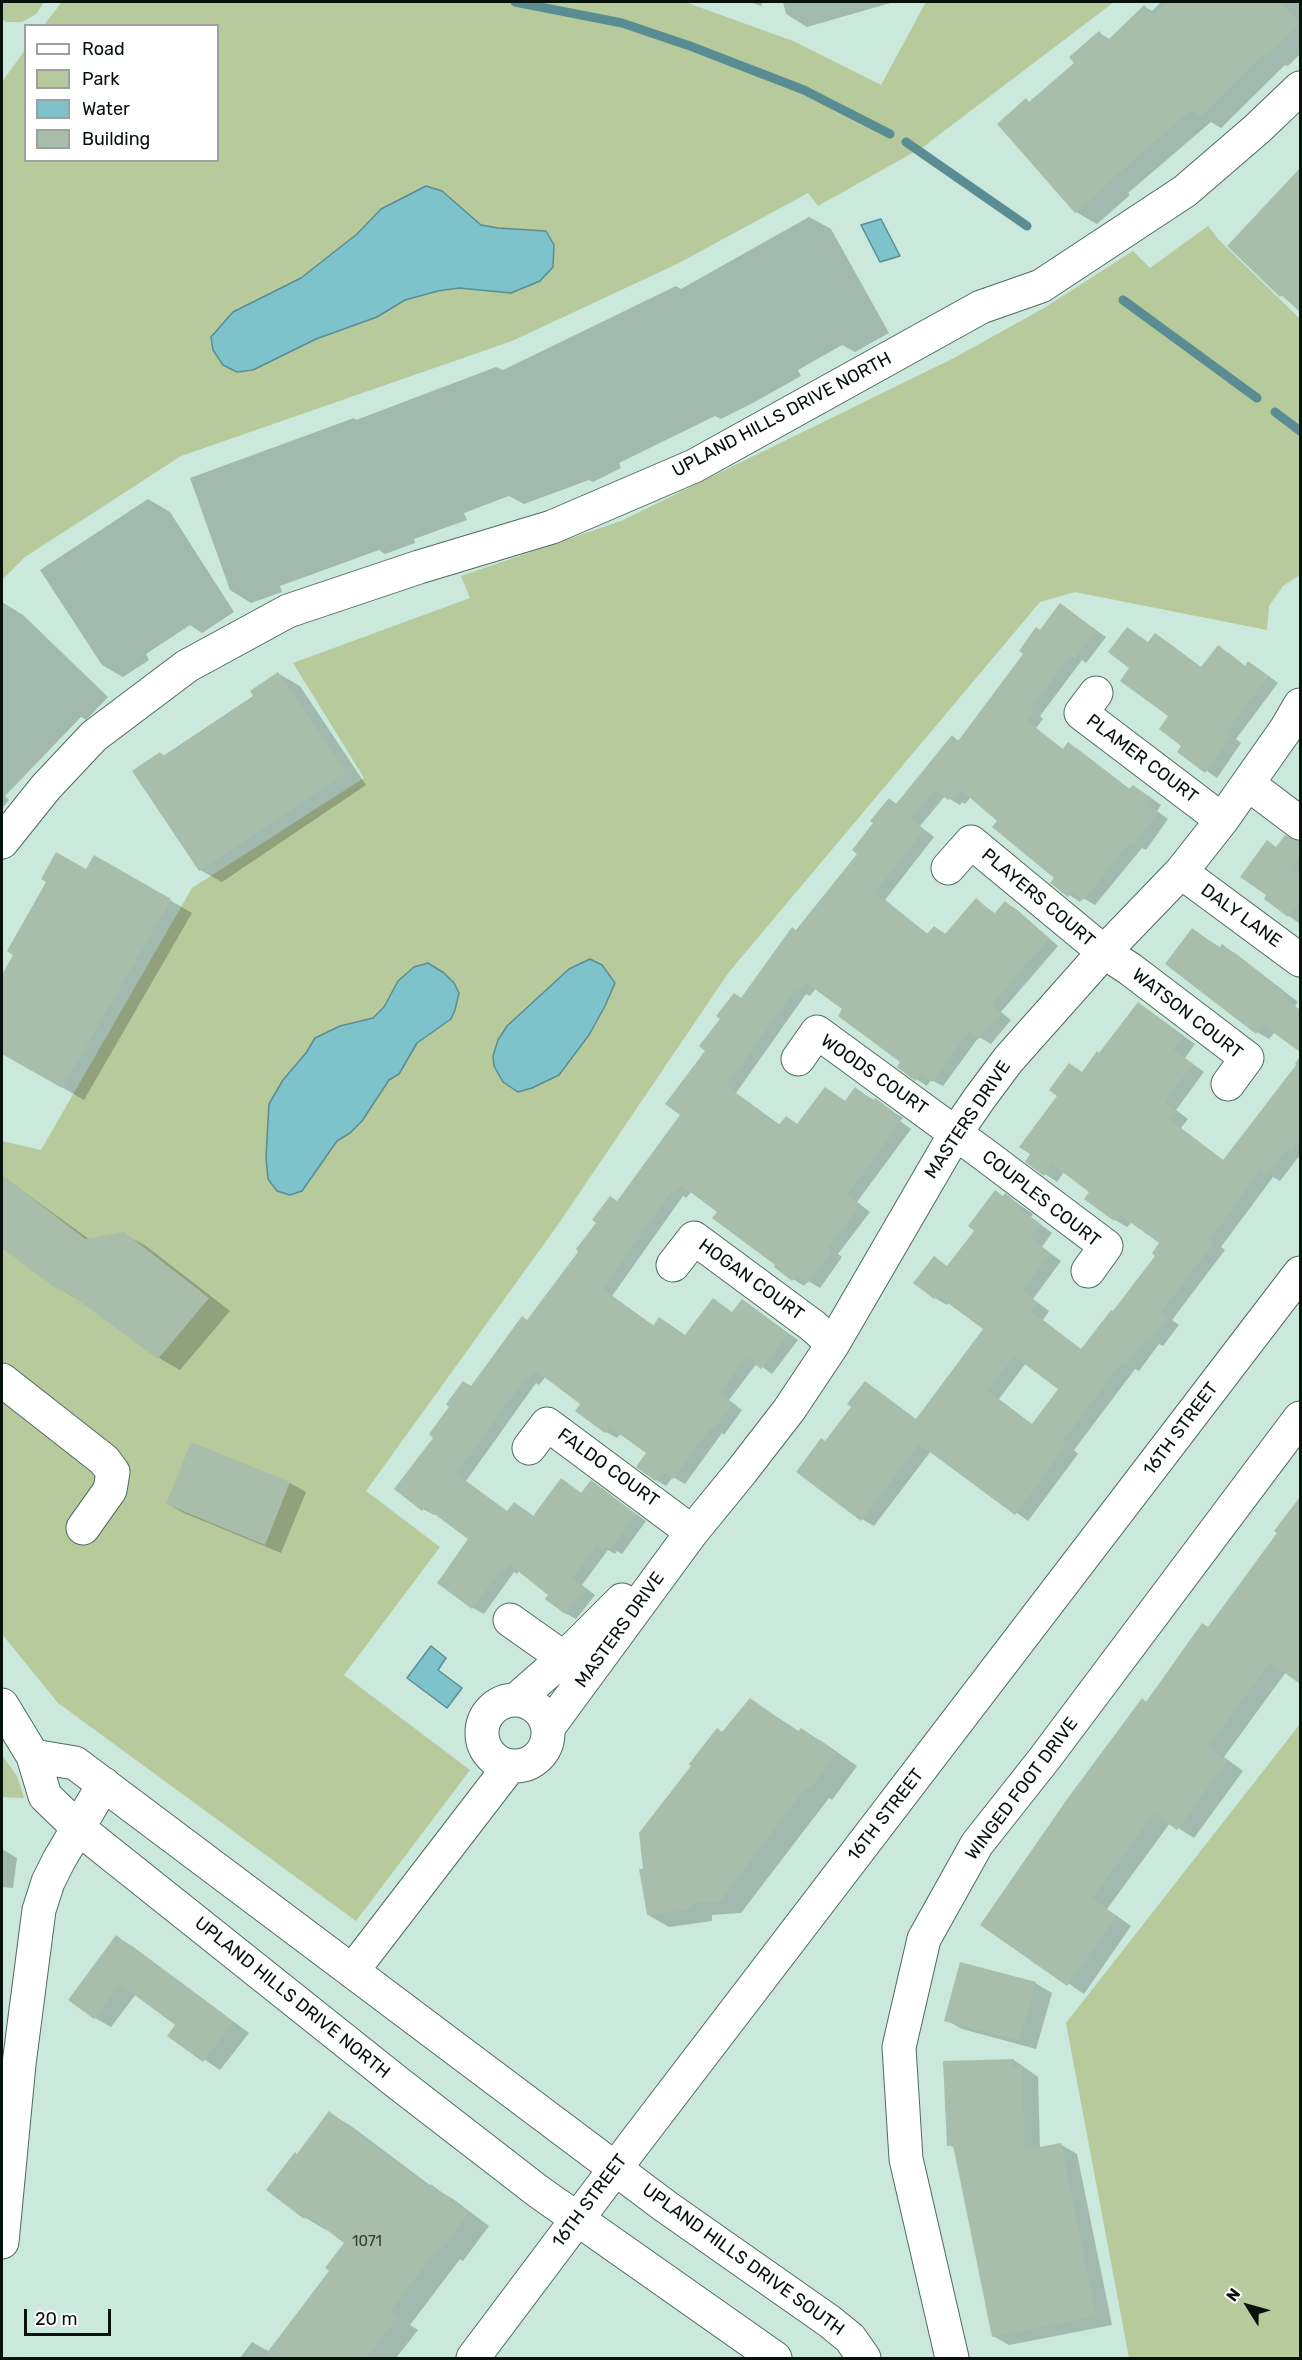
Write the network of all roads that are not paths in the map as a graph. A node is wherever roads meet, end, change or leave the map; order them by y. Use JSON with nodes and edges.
{"nodes":[{"id":1,"x":1300,"y":88,"type":"edge"},
{"id":2,"x":1096,"y":693,"type":"dead end"},
{"id":3,"x":1300,"y":705,"type":"edge"},
{"id":4,"x":1248,"y":784,"type":"junction"},
{"id":5,"x":1222,"y":820,"type":"junction"},
{"id":6,"x":1300,"y":823,"type":"edge"},
{"id":7,"x":2,"y":843,"type":"edge"},
{"id":8,"x":948,"y":868,"type":"dead end"},
{"id":9,"x":1181,"y":872,"type":"junction"},
{"id":10,"x":1104,"y":952,"type":"junction"},
{"id":11,"x":1300,"y":960,"type":"edge"},
{"id":12,"x":798,"y":1059,"type":"dead end"},
{"id":13,"x":1228,"y":1084,"type":"dead end"},
{"id":14,"x":955,"y":1134,"type":"junction"},
{"id":15,"x":674,"y":1265,"type":"dead end"},
{"id":16,"x":1088,"y":1271,"type":"dead end"},
{"id":17,"x":1300,"y":1273,"type":"edge"},
{"id":18,"x":833,"y":1344,"type":"junction"},
{"id":19,"x":2,"y":1380,"type":"edge"},
{"id":20,"x":1300,"y":1418,"type":"edge"},
{"id":21,"x":529,"y":1448,"type":"dead end"},
{"id":22,"x":83,"y":1528,"type":"dead end"},
{"id":23,"x":692,"y":1532,"type":"junction"},
{"id":24,"x":510,"y":1620,"type":"dead end"},
{"id":25,"x":576,"y":1666,"type":"junction"},
{"id":26,"x":516,"y":1700,"type":"junction"},
{"id":27,"x":2,"y":1705,"type":"edge"},
{"id":28,"x":548,"y":1728,"type":"junction"},
{"id":29,"x":33,"y":1756,"type":"junction"},
{"id":30,"x":509,"y":1767,"type":"junction"},
{"id":31,"x":104,"y":1784,"type":"junction"},
{"id":32,"x":77,"y":1827,"type":"junction"},
{"id":33,"x":353,"y":1970,"type":"junction"},
{"id":34,"x":615,"y":2168,"type":"junction"},
{"id":35,"x":576,"y":2220,"type":"junction"},
{"id":36,"x":2,"y":2242,"type":"edge"},
{"id":37,"x":473,"y":2358,"type":"edge"},
{"id":38,"x":775,"y":2358,"type":"edge"},
{"id":39,"x":864,"y":2358,"type":"edge"},
{"id":40,"x":952,"y":2358,"type":"edge"}],
"edges":[{"from":1,"to":7,"type":"street","name":"UPLAND HILLS DRIVE NORTH"},
{"from":2,"to":5,"type":"street","name":"PLAMER COURT"},
{"from":3,"to":4,"type":"street","name":"MASTERS DRIVE"},
{"from":4,"to":5,"type":"street","name":"MASTERS DRIVE"},
{"from":4,"to":6,"type":"street"},
{"from":5,"to":9,"type":"street","name":"MASTERS DRIVE"},
{"from":8,"to":10,"type":"street","name":"PLAYERS COURT"},
{"from":9,"to":10,"type":"street","name":"MASTERS DRIVE"},
{"from":9,"to":11,"type":"street","name":"DALY LANE"},
{"from":10,"to":13,"type":"street","name":"WATSON COURT"},
{"from":10,"to":14,"type":"street","name":"MASTERS DRIVE"},
{"from":12,"to":14,"type":"street","name":"WOODS COURT"},
{"from":14,"to":16,"type":"street","name":"COUPLES COURT"},
{"from":14,"to":18,"type":"street","name":"MASTERS DRIVE"},
{"from":15,"to":18,"type":"street","name":"HOGAN COURT"},
{"from":17,"to":34,"type":"street","name":"16TH STREET"},
{"from":18,"to":23,"type":"street","name":"MASTERS DRIVE"},
{"from":19,"to":22,"type":"street"},
{"from":20,"to":40,"type":"street","name":"WINGED FOOT DRIVE"},
{"from":21,"to":23,"type":"street","name":"FALDO COURT"},
{"from":23,"to":25,"type":"street","name":"MASTERS DRIVE"},
{"from":24,"to":25,"type":"street"},
{"from":25,"to":26,"type":"street","name":"MASTERS DRIVE"},
{"from":25,"to":28,"type":"street","name":"MASTERS DRIVE"},
{"from":26,"to":28,"type":"street"},
{"from":26,"to":30,"type":"street","name":"MASTERS DRIVE"},
{"from":27,"to":29,"type":"street","name":"UPLAND HILLS DRIVE NORTH"},
{"from":28,"to":30,"type":"street","name":"MASTERS DRIVE"},
{"from":29,"to":31,"type":"street"},
{"from":29,"to":32,"type":"street","name":"UPLAND HILLS DRIVE NORTH"},
{"from":30,"to":33,"type":"street"},
{"from":31,"to":32,"type":"street"},
{"from":31,"to":33,"type":"street"},
{"from":32,"to":35,"type":"street","name":"UPLAND HILLS DRIVE NORTH"},
{"from":32,"to":36,"type":"street"},
{"from":33,"to":34,"type":"street"},
{"from":34,"to":35,"type":"street","name":"16TH STREET"},
{"from":34,"to":39,"type":"street","name":"UPLAND HILLS DRIVE SOUTH"},
{"from":35,"to":37,"type":"street","name":"16TH STREET"},
{"from":35,"to":38,"type":"street"}]}
